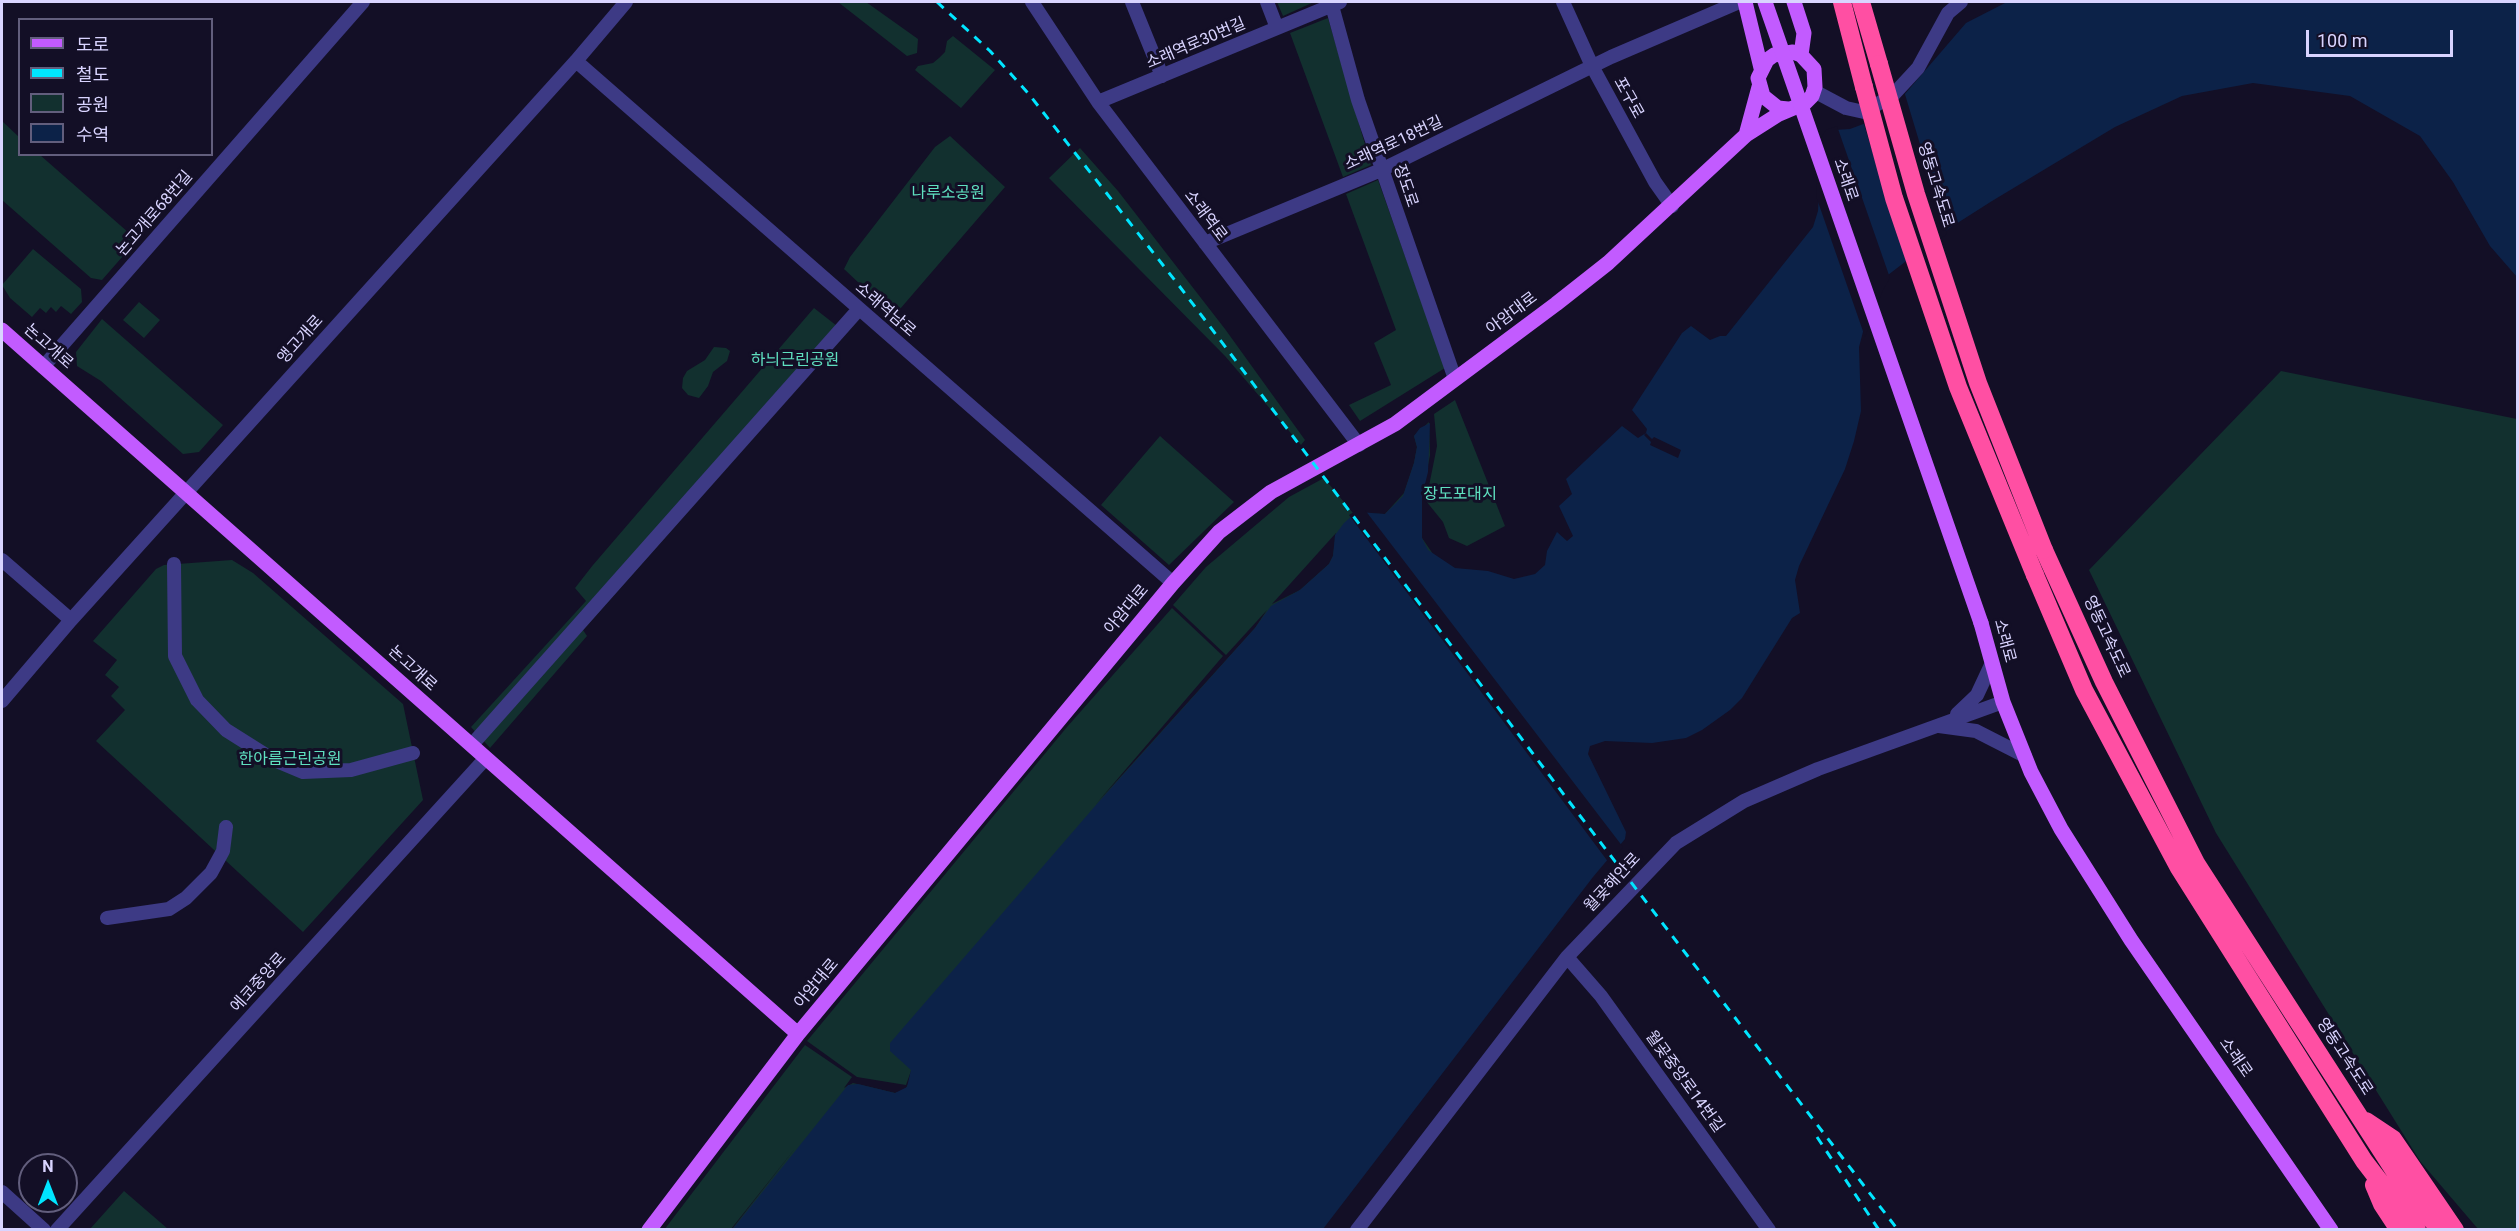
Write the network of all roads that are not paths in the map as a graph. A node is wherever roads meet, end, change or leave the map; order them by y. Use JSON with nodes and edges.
{"nodes":[{"id":1,"x":363,"y":2,"type":"edge"},
{"id":2,"x":626,"y":2,"type":"edge"},
{"id":3,"x":1032,"y":2,"type":"edge"},
{"id":4,"x":1132,"y":2,"type":"edge"},
{"id":5,"x":1267,"y":2,"type":"edge"},
{"id":6,"x":1563,"y":2,"type":"edge"},
{"id":7,"x":1739,"y":2,"type":"edge"},
{"id":8,"x":1745,"y":2,"type":"edge"},
{"id":9,"x":1765,"y":2,"type":"edge"},
{"id":10,"x":1794,"y":2,"type":"edge"},
{"id":11,"x":1842,"y":2,"type":"edge"},
{"id":12,"x":1861,"y":2,"type":"edge"},
{"id":13,"x":1961,"y":2,"type":"edge"},
{"id":14,"x":1335,"y":3,"type":"edge"},
{"id":15,"x":1278,"y":28,"type":"junction"},
{"id":16,"x":1802,"y":55,"type":"junction"},
{"id":17,"x":576,"y":61,"type":"junction"},
{"id":18,"x":1592,"y":66,"type":"junction"},
{"id":19,"x":1761,"y":68,"type":"junction"},
{"id":20,"x":1162,"y":76,"type":"junction"},
{"id":21,"x":1759,"y":87,"type":"junction"},
{"id":22,"x":1814,"y":91,"type":"junction"},
{"id":23,"x":1098,"y":102,"type":"junction"},
{"id":24,"x":1788,"y":109,"type":"junction"},
{"id":25,"x":1746,"y":135,"type":"junction"},
{"id":26,"x":1381,"y":170,"type":"junction"},
{"id":27,"x":1672,"y":206,"type":"junction"},
{"id":28,"x":1205,"y":243,"type":"junction"},
{"id":29,"x":859,"y":309,"type":"junction"},
{"id":30,"x":2,"y":330,"type":"edge"},
{"id":31,"x":43,"y":366,"type":"junction"},
{"id":32,"x":1455,"y":379,"type":"junction"},
{"id":33,"x":1359,"y":445,"type":"junction"},
{"id":34,"x":186,"y":492,"type":"junction"},
{"id":35,"x":2,"y":560,"type":"edge"},
{"id":36,"x":174,"y":564,"type":"dead end"},
{"id":37,"x":1173,"y":583,"type":"junction"},
{"id":38,"x":71,"y":620,"type":"junction"},
{"id":39,"x":1991,"y":665,"type":"junction"},
{"id":40,"x":2,"y":701,"type":"edge"},
{"id":41,"x":2002,"y":702,"type":"junction"},
{"id":42,"x":1941,"y":724,"type":"junction"},
{"id":43,"x":477,"y":738,"type":"dead end"},
{"id":44,"x":413,"y":753,"type":"dead end"},
{"id":45,"x":2025,"y":756,"type":"junction"},
{"id":46,"x":485,"y":759,"type":"junction"},
{"id":47,"x":226,"y":827,"type":"dead end"},
{"id":48,"x":107,"y":918,"type":"dead end"},
{"id":49,"x":1567,"y":957,"type":"junction"},
{"id":50,"x":798,"y":1034,"type":"junction"},
{"id":51,"x":2358,"y":1115,"type":"junction"},
{"id":52,"x":2364,"y":1161,"type":"junction"},
{"id":53,"x":2,"y":1192,"type":"edge"},
{"id":54,"x":44,"y":1230,"type":"edge"},
{"id":55,"x":57,"y":1230,"type":"edge"},
{"id":56,"x":649,"y":1230,"type":"edge"},
{"id":57,"x":1357,"y":1230,"type":"edge"},
{"id":58,"x":1769,"y":1230,"type":"edge"},
{"id":59,"x":2331,"y":1230,"type":"edge"},
{"id":60,"x":2399,"y":1230,"type":"edge"},
{"id":61,"x":2417,"y":1230,"type":"edge"},
{"id":62,"x":2440,"y":1230,"type":"edge"},
{"id":63,"x":2455,"y":1230,"type":"edge"}],
"edges":[{"from":1,"to":31,"type":"street","name":"논고개로68번길"},
{"from":2,"to":17,"type":"street","name":"앵고개로"},
{"from":3,"to":23,"type":"street","name":"소래역로"},
{"from":4,"to":20,"type":"street"},
{"from":5,"to":15,"type":"street"},
{"from":6,"to":18,"type":"street","name":"포구로"},
{"from":7,"to":18,"type":"street","name":"소래역로18번길"},
{"from":8,"to":19,"type":"main road"},
{"from":9,"to":39,"type":"main road","name":"소래로","bridge":true},
{"from":10,"to":16,"type":"main road"},
{"from":11,"to":52,"type":"highway","bridge":true},
{"from":12,"to":51,"type":"highway","name":"영동고속도로","bridge":true},
{"from":13,"to":22,"type":"street"},
{"from":14,"to":15,"type":"street","name":"소래역로30번길"},
{"from":14,"to":26,"type":"street","name":"장도로"},
{"from":15,"to":20,"type":"street","name":"소래역로30번길"},
{"from":16,"to":19,"type":"main road"},
{"from":16,"to":22,"type":"main road"},
{"from":17,"to":29,"type":"street","name":"소래역남로"},
{"from":17,"to":34,"type":"street","name":"앵고개로"},
{"from":18,"to":26,"type":"street","name":"소래역로18번길"},
{"from":18,"to":27,"type":"street","name":"포구로"},
{"from":19,"to":21,"type":"main road"},
{"from":20,"to":23,"type":"street","name":"소래역로30번길"},
{"from":21,"to":24,"type":"main road"},
{"from":21,"to":25,"type":"main road"},
{"from":22,"to":24,"type":"main road"},
{"from":23,"to":28,"type":"street","name":"소래역로"},
{"from":24,"to":25,"type":"main road","name":"아암대로"},
{"from":25,"to":27,"type":"main road","name":"아암대로"},
{"from":26,"to":28,"type":"street","name":"소래역로18번길"},
{"from":26,"to":32,"type":"street","name":"장도로"},
{"from":27,"to":32,"type":"main road","name":"아암대로"},
{"from":28,"to":33,"type":"street","name":"소래역로"},
{"from":29,"to":37,"type":"street","name":"소래역남로"},
{"from":29,"to":43,"type":"street"},
{"from":30,"to":31,"type":"main road","name":"논고개로"},
{"from":31,"to":34,"type":"main road","name":"논고개로"},
{"from":32,"to":33,"type":"main road","name":"아암대로"},
{"from":33,"to":37,"type":"main road","name":"아암대로"},
{"from":34,"to":38,"type":"street","name":"앵고개로"},
{"from":34,"to":46,"type":"main road","name":"논고개로"},
{"from":35,"to":38,"type":"street"},
{"from":36,"to":44,"type":"street"},
{"from":37,"to":50,"type":"main road","name":"아암대로"},
{"from":38,"to":40,"type":"street","name":"앵고개로"},
{"from":39,"to":41,"type":"main road","name":"소래로"},
{"from":39,"to":42,"type":"street"},
{"from":41,"to":42,"type":"street","name":"월곶해안로"},
{"from":41,"to":45,"type":"main road","name":"소래로"},
{"from":42,"to":45,"type":"street"},
{"from":42,"to":49,"type":"street","name":"월곶해안로"},
{"from":45,"to":59,"type":"main road","name":"소래로"},
{"from":46,"to":50,"type":"main road","name":"논고개로"},
{"from":46,"to":55,"type":"street","name":"에코중앙로"},
{"from":47,"to":48,"type":"street"},
{"from":49,"to":57,"type":"street","name":"월곶해안로"},
{"from":49,"to":58,"type":"street","name":"월곶중앙로14번길"},
{"from":50,"to":56,"type":"main road","name":"아암대로"},
{"from":51,"to":62,"type":"highway","name":"영동고속도로"},
{"from":51,"to":63,"type":"highway"},
{"from":52,"to":60,"type":"highway"},
{"from":52,"to":61,"type":"highway"},
{"from":53,"to":54,"type":"street"}]}
